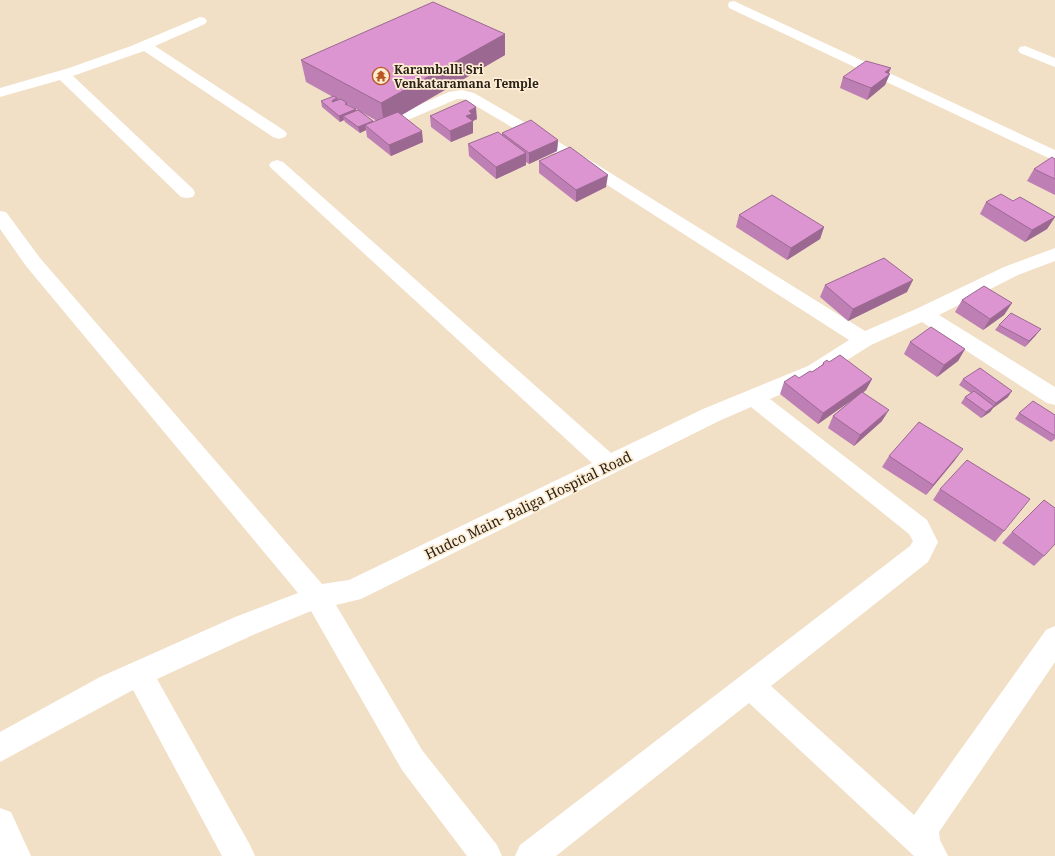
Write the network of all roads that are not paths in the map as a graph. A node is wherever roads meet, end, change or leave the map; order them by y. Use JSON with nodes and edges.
{"nodes":[{"id":1,"x":734,"y":5,"type":"dead end"},
{"id":2,"x":200,"y":21,"type":"dead end"},
{"id":3,"x":144,"y":45,"type":"junction"},
{"id":4,"x":1024,"y":50,"type":"dead end"},
{"id":5,"x":1055,"y":62,"type":"edge"},
{"id":6,"x":62,"y":74,"type":"junction"},
{"id":7,"x":0,"y":93,"type":"edge"},
{"id":8,"x":384,"y":125,"type":"edge"},
{"id":9,"x":279,"y":134,"type":"dead end"},
{"id":10,"x":1055,"y":156,"type":"edge"},
{"id":11,"x":277,"y":165,"type":"dead end"},
{"id":12,"x":187,"y":193,"type":"dead end"},
{"id":13,"x":0,"y":216,"type":"edge"},
{"id":14,"x":8,"y":240,"type":"edge"},
{"id":15,"x":1055,"y":254,"type":"edge"},
{"id":16,"x":923,"y":314,"type":"junction"},
{"id":17,"x":864,"y":340,"type":"junction"},
{"id":18,"x":754,"y":397,"type":"junction"},
{"id":19,"x":1055,"y":397,"type":"edge"},
{"id":20,"x":609,"y":465,"type":"junction"},
{"id":21,"x":317,"y":597,"type":"junction"},
{"id":22,"x":1055,"y":639,"type":"edge"},
{"id":23,"x":138,"y":674,"type":"junction"},
{"id":24,"x":750,"y":686,"type":"junction"},
{"id":25,"x":0,"y":748,"type":"edge"},
{"id":26,"x":0,"y":823,"type":"edge"},
{"id":27,"x":928,"y":850,"type":"edge"},
{"id":28,"x":15,"y":856,"type":"edge"},
{"id":29,"x":239,"y":856,"type":"edge"},
{"id":30,"x":486,"y":856,"type":"edge"},
{"id":31,"x":531,"y":856,"type":"edge"}],
"edges":[{"from":1,"to":10,"type":"street"},
{"from":2,"to":3,"type":"street"},
{"from":3,"to":6,"type":"street"},
{"from":3,"to":9,"type":"street"},
{"from":4,"to":5,"type":"street"},
{"from":6,"to":7,"type":"street"},
{"from":6,"to":12,"type":"street"},
{"from":8,"to":17,"type":"street"},
{"from":11,"to":20,"type":"street"},
{"from":13,"to":14,"type":"street"},
{"from":14,"to":21,"type":"street"},
{"from":15,"to":16,"type":"street","name":"Hudco Main- Baliga Hospital Road"},
{"from":16,"to":17,"type":"street","name":"Hudco Main- Baliga Hospital Road"},
{"from":16,"to":19,"type":"street"},
{"from":17,"to":18,"type":"street","name":"Hudco Main- Baliga Hospital Road"},
{"from":18,"to":20,"type":"street","name":"Hudco Main- Baliga Hospital Road"},
{"from":18,"to":24,"type":"street"},
{"from":20,"to":21,"type":"street","name":"Hudco Main- Baliga Hospital Road"},
{"from":21,"to":23,"type":"street","name":"Hudco Main- Baliga Hospital Road"},
{"from":21,"to":30,"type":"street"},
{"from":22,"to":27,"type":"street"},
{"from":23,"to":25,"type":"street","name":"Hudco Main- Baliga Hospital Road"},
{"from":23,"to":29,"type":"street"},
{"from":24,"to":27,"type":"street"},
{"from":24,"to":31,"type":"street"},
{"from":26,"to":28,"type":"street"}]}
